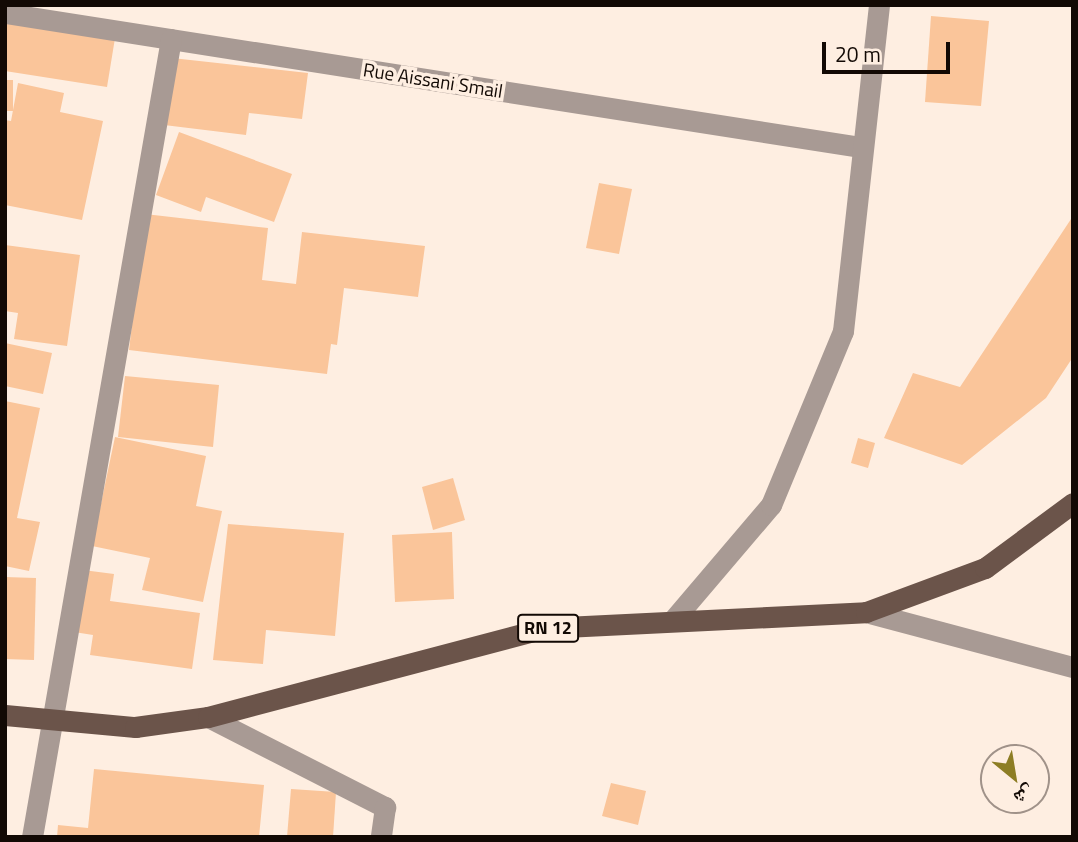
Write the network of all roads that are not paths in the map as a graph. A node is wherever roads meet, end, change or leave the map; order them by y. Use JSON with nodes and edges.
{"nodes":[{"id":1,"x":879,"y":5,"type":"edge"},
{"id":2,"x":5,"y":13,"type":"edge"},
{"id":3,"x":171,"y":39,"type":"junction"},
{"id":4,"x":860,"y":147,"type":"junction"},
{"id":5,"x":1073,"y":503,"type":"edge"},
{"id":6,"x":866,"y":612,"type":"junction"},
{"id":7,"x":673,"y":620,"type":"junction"},
{"id":8,"x":1073,"y":667,"type":"edge"},
{"id":9,"x":5,"y":715,"type":"edge"},
{"id":10,"x":208,"y":717,"type":"junction"},
{"id":11,"x":49,"y":720,"type":"junction"},
{"id":12,"x":32,"y":837,"type":"edge"},
{"id":13,"x":381,"y":837,"type":"edge"}],
"edges":[{"from":1,"to":4,"type":"street"},
{"from":2,"to":3,"type":"street","name":"Rue Aissani Smail"},
{"from":3,"to":4,"type":"street","name":"Rue Aissani Smail"},
{"from":3,"to":11,"type":"street"},
{"from":4,"to":7,"type":"street"},
{"from":5,"to":6,"type":"main road","number":"RN 12"},
{"from":6,"to":7,"type":"main road","number":"RN 12"},
{"from":6,"to":8,"type":"street"},
{"from":7,"to":10,"type":"main road","number":"RN 12"},
{"from":9,"to":11,"type":"main road","number":"RN 12"},
{"from":10,"to":11,"type":"main road","number":"RN 12"},
{"from":10,"to":13,"type":"street"},
{"from":11,"to":12,"type":"street"}]}
